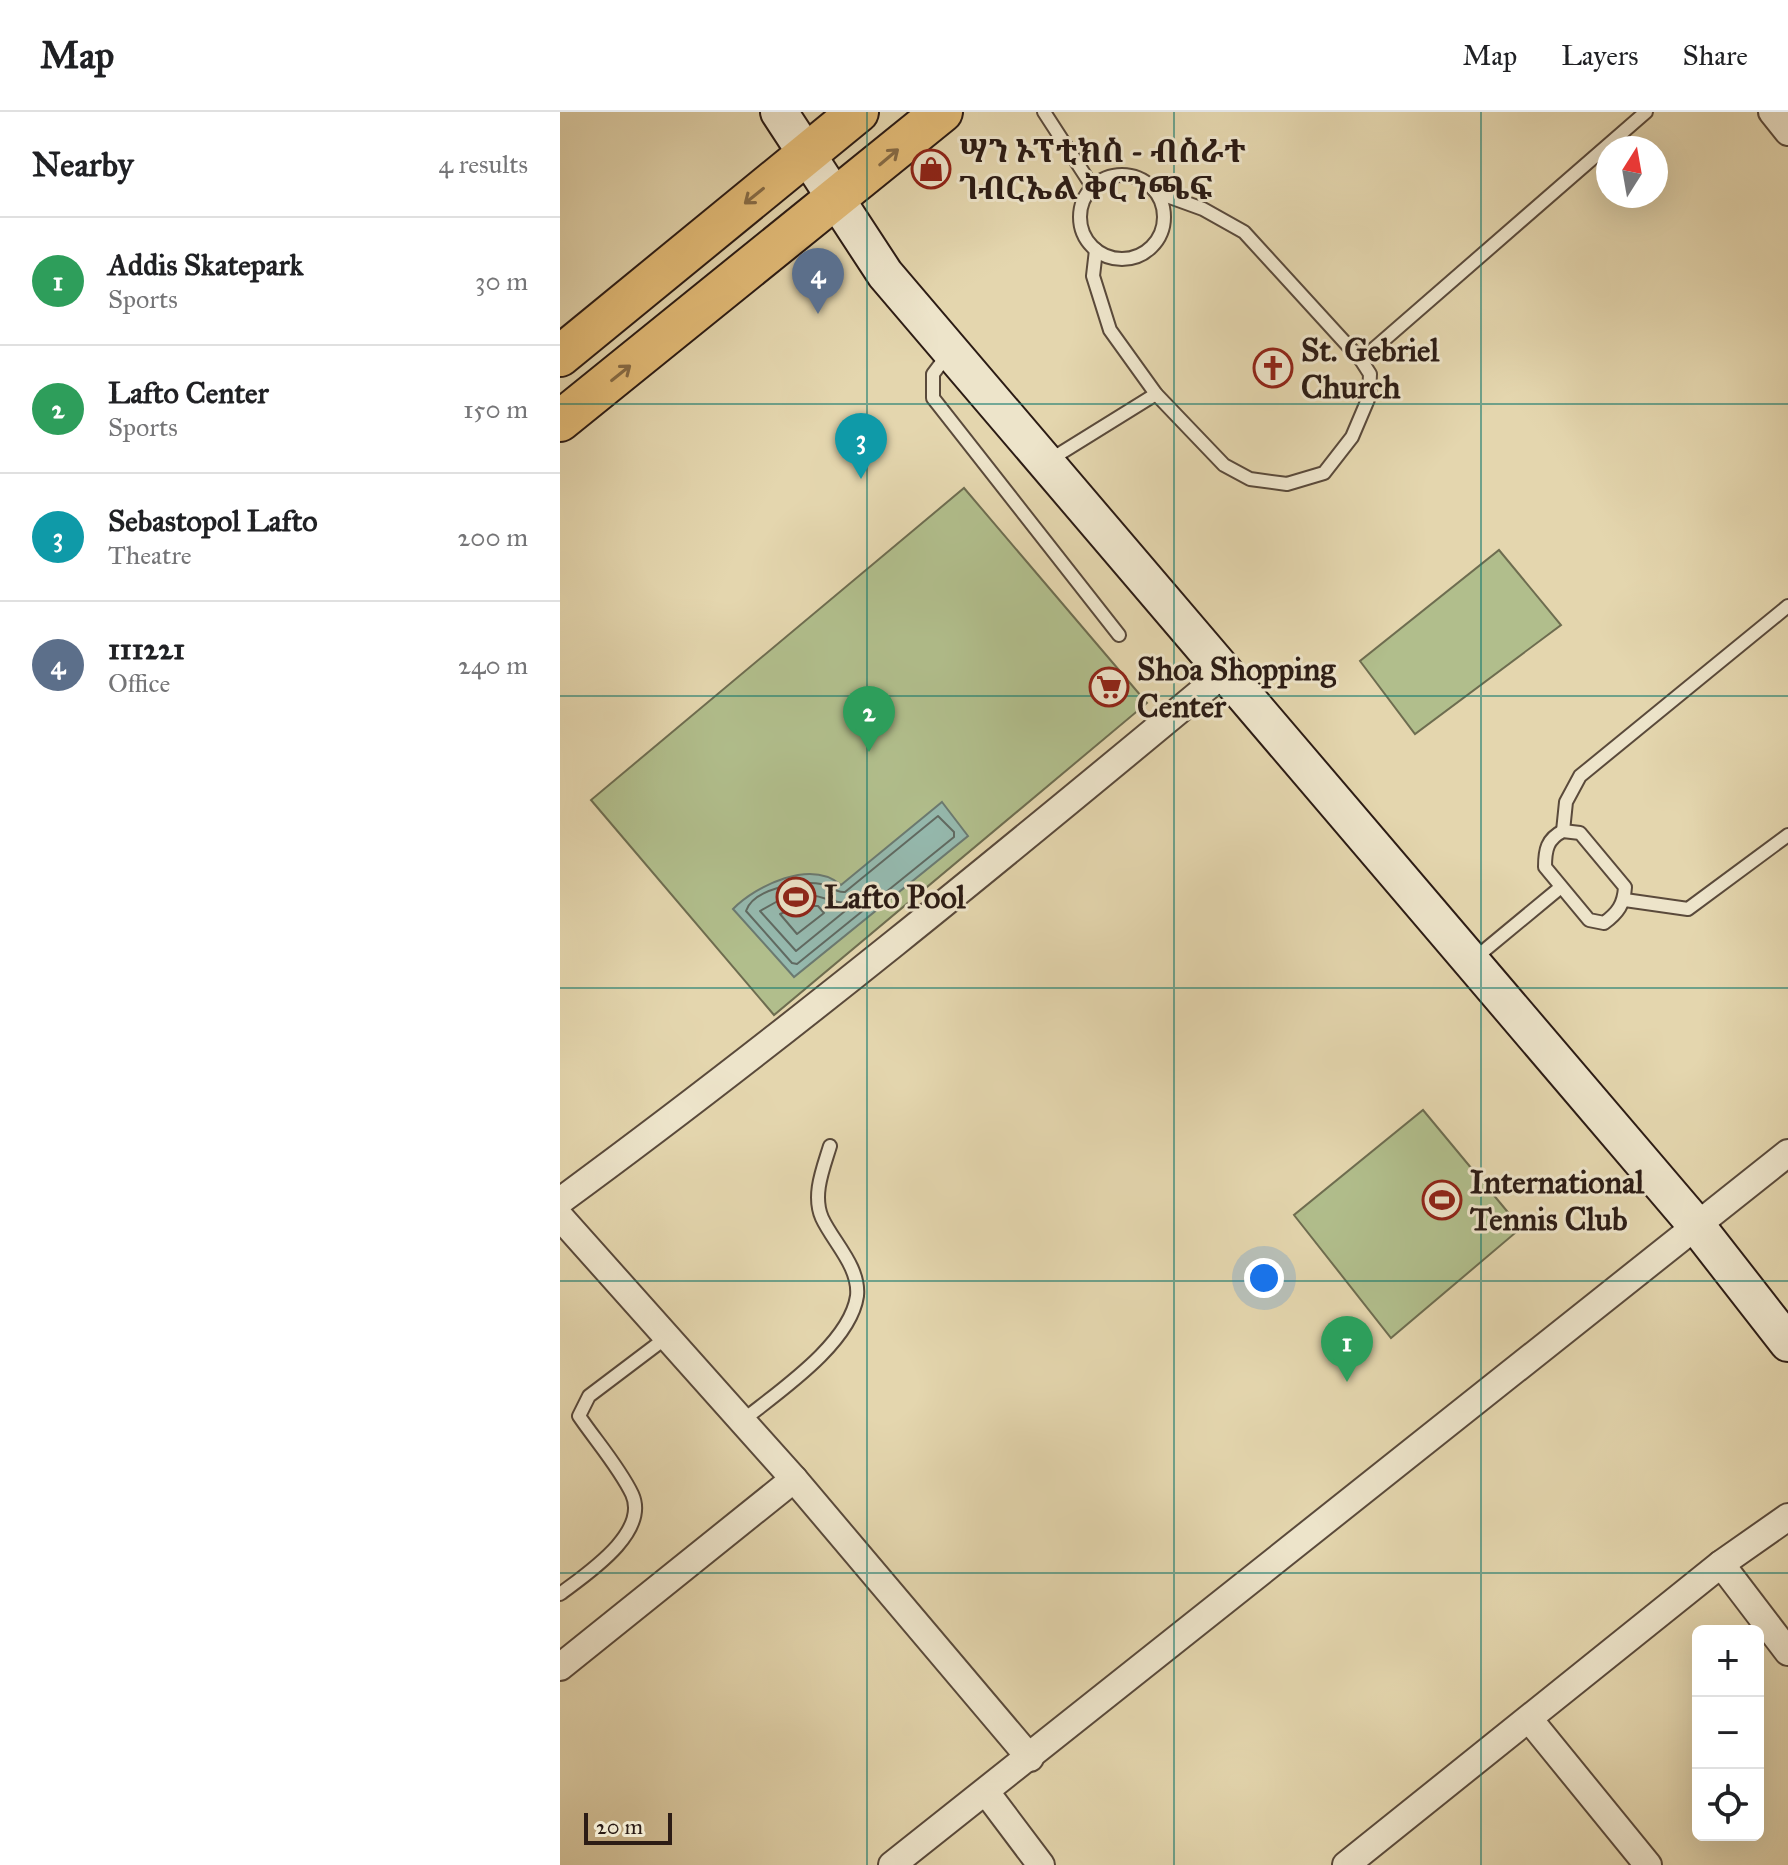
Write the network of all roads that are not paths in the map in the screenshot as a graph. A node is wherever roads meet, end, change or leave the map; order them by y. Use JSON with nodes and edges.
{"nodes":[{"id":1,"x":779,"y":112,"type":"edge"},
{"id":2,"x":858,"y":112,"type":"edge"},
{"id":3,"x":942,"y":112,"type":"edge"},
{"id":4,"x":1044,"y":112,"type":"edge"},
{"id":5,"x":1646,"y":112,"type":"edge"},
{"id":6,"x":1772,"y":112,"type":"edge"},
{"id":7,"x":1788,"y":132,"type":"edge"},
{"id":8,"x":805,"y":155,"type":"junction"},
{"id":9,"x":1092,"y":186,"type":"junction"},
{"id":10,"x":1156,"y":192,"type":"junction"},
{"id":11,"x":836,"y":200,"type":"junction"},
{"id":12,"x":1096,"y":250,"type":"junction"},
{"id":13,"x":950,"y":352,"type":"junction"},
{"id":14,"x":560,"y":356,"type":"edge"},
{"id":15,"x":1361,"y":360,"type":"junction"},
{"id":16,"x":1156,"y":394,"type":"junction"},
{"id":17,"x":560,"y":421,"type":"edge"},
{"id":18,"x":1045,"y":463,"type":"junction"},
{"id":19,"x":1788,"y":606,"type":"edge"},
{"id":20,"x":1119,"y":635,"type":"dead end"},
{"id":21,"x":1224,"y":673,"type":"junction"},
{"id":22,"x":1563,"y":831,"type":"junction"},
{"id":23,"x":1788,"y":835,"type":"edge"},
{"id":24,"x":1561,"y":887,"type":"junction"},
{"id":25,"x":1625,"y":900,"type":"junction"},
{"id":26,"x":1470,"y":962,"type":"junction"},
{"id":27,"x":830,"y":1146,"type":"dead end"},
{"id":28,"x":1788,"y":1153,"type":"edge"},
{"id":29,"x":560,"y":1201,"type":"edge"},
{"id":30,"x":560,"y":1217,"type":"edge"},
{"id":31,"x":1696,"y":1225,"type":"junction"},
{"id":32,"x":667,"y":1337,"type":"junction"},
{"id":33,"x":1788,"y":1343,"type":"edge"},
{"id":34,"x":742,"y":1421,"type":"junction"},
{"id":35,"x":794,"y":1479,"type":"junction"},
{"id":36,"x":1788,"y":1517,"type":"edge"},
{"id":37,"x":1721,"y":1564,"type":"junction"},
{"id":38,"x":560,"y":1594,"type":"edge"},
{"id":39,"x":1788,"y":1652,"type":"edge"},
{"id":40,"x":560,"y":1667,"type":"edge"},
{"id":41,"x":1529,"y":1719,"type":"junction"},
{"id":42,"x":1030,"y":1758,"type":"junction"},
{"id":43,"x":986,"y":1792,"type":"junction"},
{"id":44,"x":892,"y":1865,"type":"edge"},
{"id":45,"x":1041,"y":1865,"type":"edge"},
{"id":46,"x":1346,"y":1865,"type":"edge"},
{"id":47,"x":1648,"y":1865,"type":"edge"}],
"edges":[{"from":1,"to":8,"type":"street"},
{"from":2,"to":8,"type":"main road"},
{"from":11,"to":3,"type":"main road","one_way":true},
{"from":4,"to":9,"type":"lane"},
{"from":5,"to":15,"type":"lane"},
{"from":6,"to":7,"type":"street"},
{"from":8,"to":11,"type":"street"},
{"from":8,"to":14,"type":"main road","one_way":true},
{"from":9,"to":10,"type":"lane"},
{"from":9,"to":12,"type":"lane"},
{"from":10,"to":12,"type":"lane"},
{"from":10,"to":15,"type":"lane"},
{"from":11,"to":13,"type":"street"},
{"from":17,"to":11,"type":"main road","one_way":true},
{"from":12,"to":16,"type":"lane"},
{"from":13,"to":18,"type":"street"},
{"from":13,"to":20,"type":"lane"},
{"from":15,"to":16,"type":"lane"},
{"from":16,"to":18,"type":"lane"},
{"from":18,"to":21,"type":"street"},
{"from":19,"to":22,"type":"lane"},
{"from":21,"to":26,"type":"street"},
{"from":21,"to":29,"type":"street"},
{"from":22,"to":24,"type":"lane"},
{"from":22,"to":25,"type":"lane"},
{"from":23,"to":25,"type":"lane"},
{"from":24,"to":25,"type":"lane"},
{"from":24,"to":26,"type":"lane"},
{"from":26,"to":31,"type":"street"},
{"from":27,"to":34,"type":"lane"},
{"from":28,"to":31,"type":"street"},
{"from":30,"to":32,"type":"street"},
{"from":31,"to":33,"type":"street"},
{"from":31,"to":42,"type":"street"},
{"from":32,"to":34,"type":"street"},
{"from":32,"to":38,"type":"lane"},
{"from":34,"to":35,"type":"street"},
{"from":35,"to":40,"type":"street"},
{"from":35,"to":42,"type":"street"},
{"from":36,"to":37,"type":"street"},
{"from":37,"to":39,"type":"street"},
{"from":37,"to":41,"type":"street"},
{"from":41,"to":46,"type":"street"},
{"from":41,"to":47,"type":"street"},
{"from":42,"to":43,"type":"street"},
{"from":43,"to":44,"type":"street"},
{"from":43,"to":45,"type":"street"}]}
